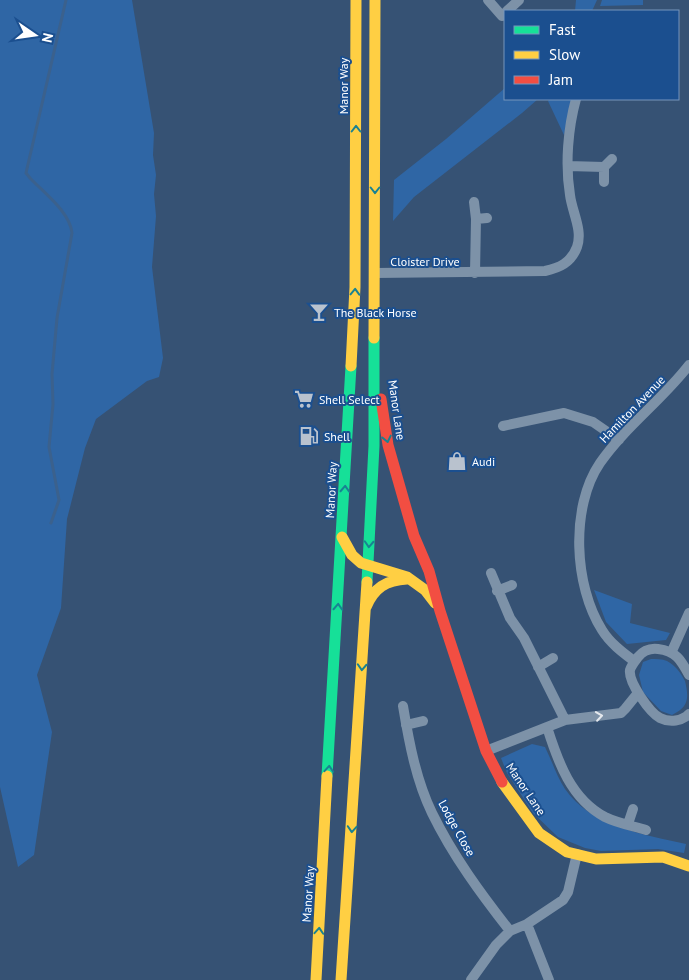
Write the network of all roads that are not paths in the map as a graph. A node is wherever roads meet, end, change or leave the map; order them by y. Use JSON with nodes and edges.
{"nodes":[{"id":1,"x":356,"y":0,"type":"edge"},
{"id":2,"x":376,"y":0,"type":"edge"},
{"id":3,"x":488,"y":0,"type":"edge"},
{"id":4,"x":519,"y":0,"type":"edge"},
{"id":5,"x":508,"y":10,"type":"edge"},
{"id":6,"x":504,"y":14,"type":"edge"},
{"id":7,"x":576,"y":100,"type":"edge"},
{"id":8,"x":612,"y":159,"type":"dead end"},
{"id":9,"x":568,"y":166,"type":"junction"},
{"id":10,"x":604,"y":167,"type":"junction"},
{"id":11,"x":604,"y":182,"type":"dead end"},
{"id":12,"x":474,"y":202,"type":"dead end"},
{"id":13,"x":487,"y":218,"type":"dead end"},
{"id":14,"x":476,"y":219,"type":"junction"},
{"id":15,"x":376,"y":273,"type":"junction"},
{"id":16,"x":475,"y":273,"type":"junction"},
{"id":17,"x":376,"y":356,"type":"junction"},
{"id":18,"x":689,"y":365,"type":"edge"},
{"id":19,"x":503,"y":426,"type":"dead end"},
{"id":20,"x":619,"y":440,"type":"junction"},
{"id":21,"x":342,"y":538,"type":"junction"},
{"id":22,"x":425,"y":561,"type":"junction"},
{"id":23,"x":368,"y":566,"type":"junction"},
{"id":24,"x":490,"y":573,"type":"dead end"},
{"id":25,"x":414,"y":580,"type":"junction"},
{"id":26,"x":512,"y":585,"type":"dead end"},
{"id":27,"x":497,"y":591,"type":"junction"},
{"id":28,"x":365,"y":610,"type":"junction"},
{"id":29,"x":440,"y":611,"type":"junction"},
{"id":30,"x":689,"y":613,"type":"edge"},
{"id":31,"x":672,"y":652,"type":"junction"},
{"id":32,"x":553,"y":658,"type":"dead end"},
{"id":33,"x":634,"y":661,"type":"junction"},
{"id":34,"x":538,"y":667,"type":"junction"},
{"id":35,"x":689,"y":675,"type":"edge"},
{"id":36,"x":638,"y":693,"type":"junction"},
{"id":37,"x":403,"y":706,"type":"dead end"},
{"id":38,"x":689,"y":716,"type":"edge"},
{"id":39,"x":565,"y":720,"type":"junction"},
{"id":40,"x":423,"y":721,"type":"dead end"},
{"id":41,"x":406,"y":725,"type":"junction"},
{"id":42,"x":547,"y":727,"type":"junction"},
{"id":43,"x":486,"y":751,"type":"junction"},
{"id":44,"x":633,"y":809,"type":"dead end"},
{"id":45,"x":628,"y":824,"type":"junction"},
{"id":46,"x":646,"y":830,"type":"dead end"},
{"id":47,"x":577,"y":854,"type":"junction"},
{"id":48,"x":689,"y":866,"type":"edge"},
{"id":49,"x":527,"y":924,"type":"junction"},
{"id":50,"x":510,"y":931,"type":"junction"},
{"id":51,"x":316,"y":980,"type":"edge"},
{"id":52,"x":341,"y":980,"type":"edge"},
{"id":53,"x":471,"y":980,"type":"edge"},
{"id":54,"x":550,"y":980,"type":"edge"}],
"edges":[{"from":21,"to":1,"type":"main road","name":"Manor Way","one_way":true},
{"from":2,"to":15,"type":"main road","one_way":true},
{"from":3,"to":6,"type":"street"},
{"from":4,"to":5,"type":"street"},
{"from":7,"to":9,"type":"street","name":"Cloister Drive"},
{"from":8,"to":10,"type":"street"},
{"from":9,"to":10,"type":"street"},
{"from":9,"to":16,"type":"street","name":"Cloister Drive"},
{"from":10,"to":11,"type":"street"},
{"from":12,"to":14,"type":"street","name":"Cloister Drive"},
{"from":13,"to":14,"type":"street"},
{"from":14,"to":16,"type":"street","name":"Cloister Drive"},
{"from":15,"to":16,"type":"street","name":"Cloister Drive"},
{"from":15,"to":17,"type":"main road"},
{"from":17,"to":22,"type":"main road","name":"Manor Lane","one_way":true},
{"from":17,"to":23,"type":"main road","one_way":true},
{"from":18,"to":20,"type":"street","name":"Hamilton Avenue"},
{"from":19,"to":20,"type":"street"},
{"from":20,"to":33,"type":"street","name":"Hamilton Avenue"},
{"from":21,"to":23,"type":"main road","name":"Manor Lane"},
{"from":51,"to":21,"type":"main road","name":"Manor Way","one_way":true},
{"from":22,"to":25,"type":"main road"},
{"from":22,"to":29,"type":"main road","name":"Manor Lane"},
{"from":23,"to":25,"type":"main road","name":"Manor Lane"},
{"from":23,"to":28,"type":"main road"},
{"from":24,"to":27,"type":"street"},
{"from":25,"to":28,"type":"main road"},
{"from":25,"to":29,"type":"main road","name":"Manor Lane"},
{"from":26,"to":27,"type":"street"},
{"from":27,"to":34,"type":"street"},
{"from":28,"to":52,"type":"main road","one_way":true},
{"from":29,"to":43,"type":"main road","name":"Manor Lane"},
{"from":30,"to":31,"type":"street"},
{"from":31,"to":33,"type":"street"},
{"from":31,"to":35,"type":"street"},
{"from":32,"to":34,"type":"street"},
{"from":33,"to":36,"type":"street"},
{"from":34,"to":39,"type":"street"},
{"from":36,"to":38,"type":"street"},
{"from":39,"to":36,"type":"street","one_way":true},
{"from":37,"to":41,"type":"street","name":"Lodge Close"},
{"from":39,"to":42,"type":"street"},
{"from":40,"to":41,"type":"street"},
{"from":41,"to":50,"type":"street","name":"Lodge Close"},
{"from":42,"to":43,"type":"street"},
{"from":42,"to":45,"type":"street"},
{"from":43,"to":47,"type":"main road","name":"Manor Lane"},
{"from":44,"to":45,"type":"street"},
{"from":45,"to":46,"type":"street"},
{"from":47,"to":48,"type":"main road","name":"Manor Lane"},
{"from":47,"to":49,"type":"street"},
{"from":49,"to":50,"type":"street"},
{"from":49,"to":54,"type":"street"},
{"from":50,"to":53,"type":"street"}]}
